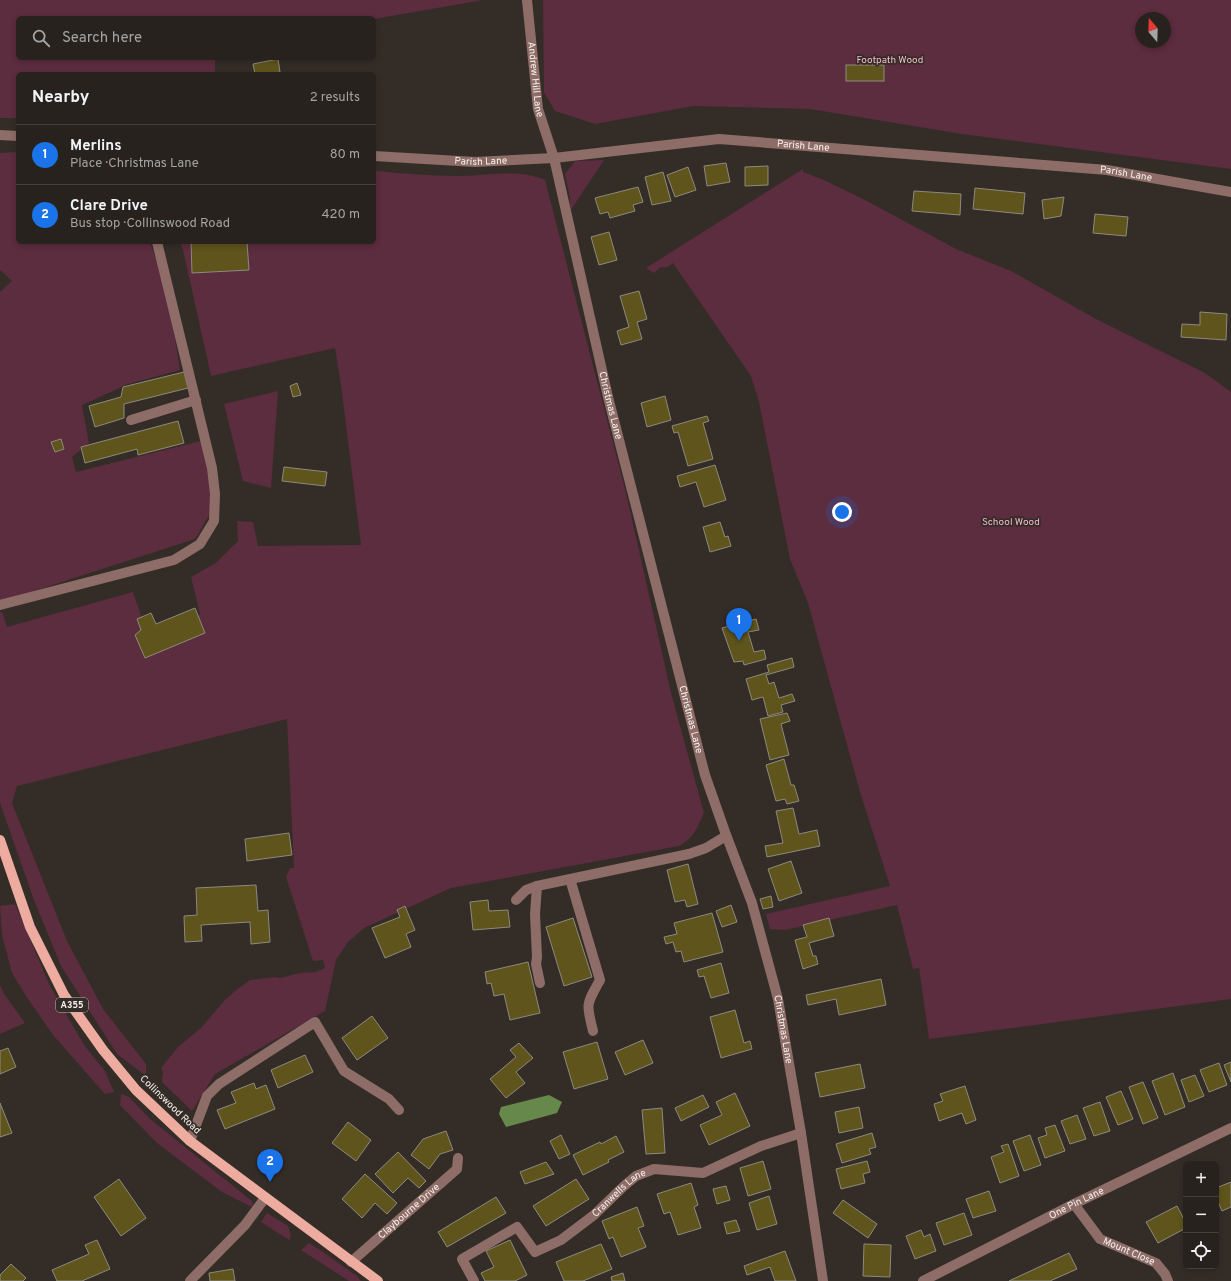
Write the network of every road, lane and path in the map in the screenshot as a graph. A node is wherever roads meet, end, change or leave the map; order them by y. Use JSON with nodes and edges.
{"nodes":[{"id":1,"x":527,"y":0,"type":"edge"},
{"id":2,"x":0,"y":135,"type":"edge"},
{"id":3,"x":16,"y":136,"type":"edge"},
{"id":4,"x":376,"y":156,"type":"edge"},
{"id":5,"x":554,"y":158,"type":"junction"},
{"id":6,"x":1231,"y":192,"type":"edge"},
{"id":7,"x":157,"y":244,"type":"edge"},
{"id":8,"x":196,"y":400,"type":"junction"},
{"id":9,"x":131,"y":420,"type":"dead end"},
{"id":10,"x":0,"y":605,"type":"edge"},
{"id":11,"x":726,"y":836,"type":"junction"},
{"id":12,"x":0,"y":840,"type":"edge"},
{"id":13,"x":570,"y":879,"type":"junction"},
{"id":14,"x":537,"y":886,"type":"junction"},
{"id":15,"x":516,"y":900,"type":"dead end"},
{"id":16,"x":540,"y":983,"type":"dead end"},
{"id":17,"x":593,"y":1031,"type":"dead end"},
{"id":18,"x":399,"y":1110,"type":"dead end"},
{"id":19,"x":1231,"y":1128,"type":"edge"},
{"id":20,"x":801,"y":1133,"type":"junction"},
{"id":21,"x":190,"y":1142,"type":"junction"},
{"id":22,"x":458,"y":1158,"type":"dead end"},
{"id":23,"x":265,"y":1198,"type":"junction"},
{"id":24,"x":1074,"y":1204,"type":"junction"},
{"id":25,"x":352,"y":1262,"type":"junction"},
{"id":26,"x":190,"y":1281,"type":"edge"},
{"id":27,"x":378,"y":1281,"type":"edge"},
{"id":28,"x":474,"y":1281,"type":"edge"},
{"id":29,"x":823,"y":1281,"type":"edge"},
{"id":30,"x":923,"y":1281,"type":"edge"},
{"id":31,"x":1168,"y":1281,"type":"edge"}],
"edges":[{"from":1,"to":5,"type":"street","name":"Andrew Hill Lane"},
{"from":2,"to":3,"type":"street"},
{"from":4,"to":5,"type":"street","name":"Parish Lane"},
{"from":5,"to":6,"type":"street","name":"Parish Lane"},
{"from":5,"to":11,"type":"street","name":"Christmas Lane"},
{"from":7,"to":8,"type":"street"},
{"from":8,"to":9,"type":"street"},
{"from":8,"to":10,"type":"street"},
{"from":11,"to":13,"type":"street"},
{"from":11,"to":20,"type":"street","name":"Christmas Lane"},
{"from":12,"to":21,"type":"main road","name":"Collinswood Road","number":"A355"},
{"from":13,"to":14,"type":"street"},
{"from":13,"to":17,"type":"street"},
{"from":14,"to":15,"type":"street"},
{"from":14,"to":16,"type":"street"},
{"from":18,"to":21,"type":"street"},
{"from":19,"to":24,"type":"street","name":"One Pin Lane"},
{"from":20,"to":28,"type":"street","name":"Cranwells Lane"},
{"from":20,"to":29,"type":"street","name":"Christmas Lane"},
{"from":21,"to":23,"type":"main road","name":"Collinswood Road","number":"A355"},
{"from":22,"to":25,"type":"street","name":"Claybourne Drive"},
{"from":23,"to":25,"type":"main road","name":"Collinswood Road","number":"A355"},
{"from":23,"to":26,"type":"street"},
{"from":24,"to":30,"type":"street","name":"One Pin Lane"},
{"from":24,"to":31,"type":"street","name":"Mount Close"},
{"from":25,"to":27,"type":"main road","name":"Collinswood Road","number":"A355"}]}
